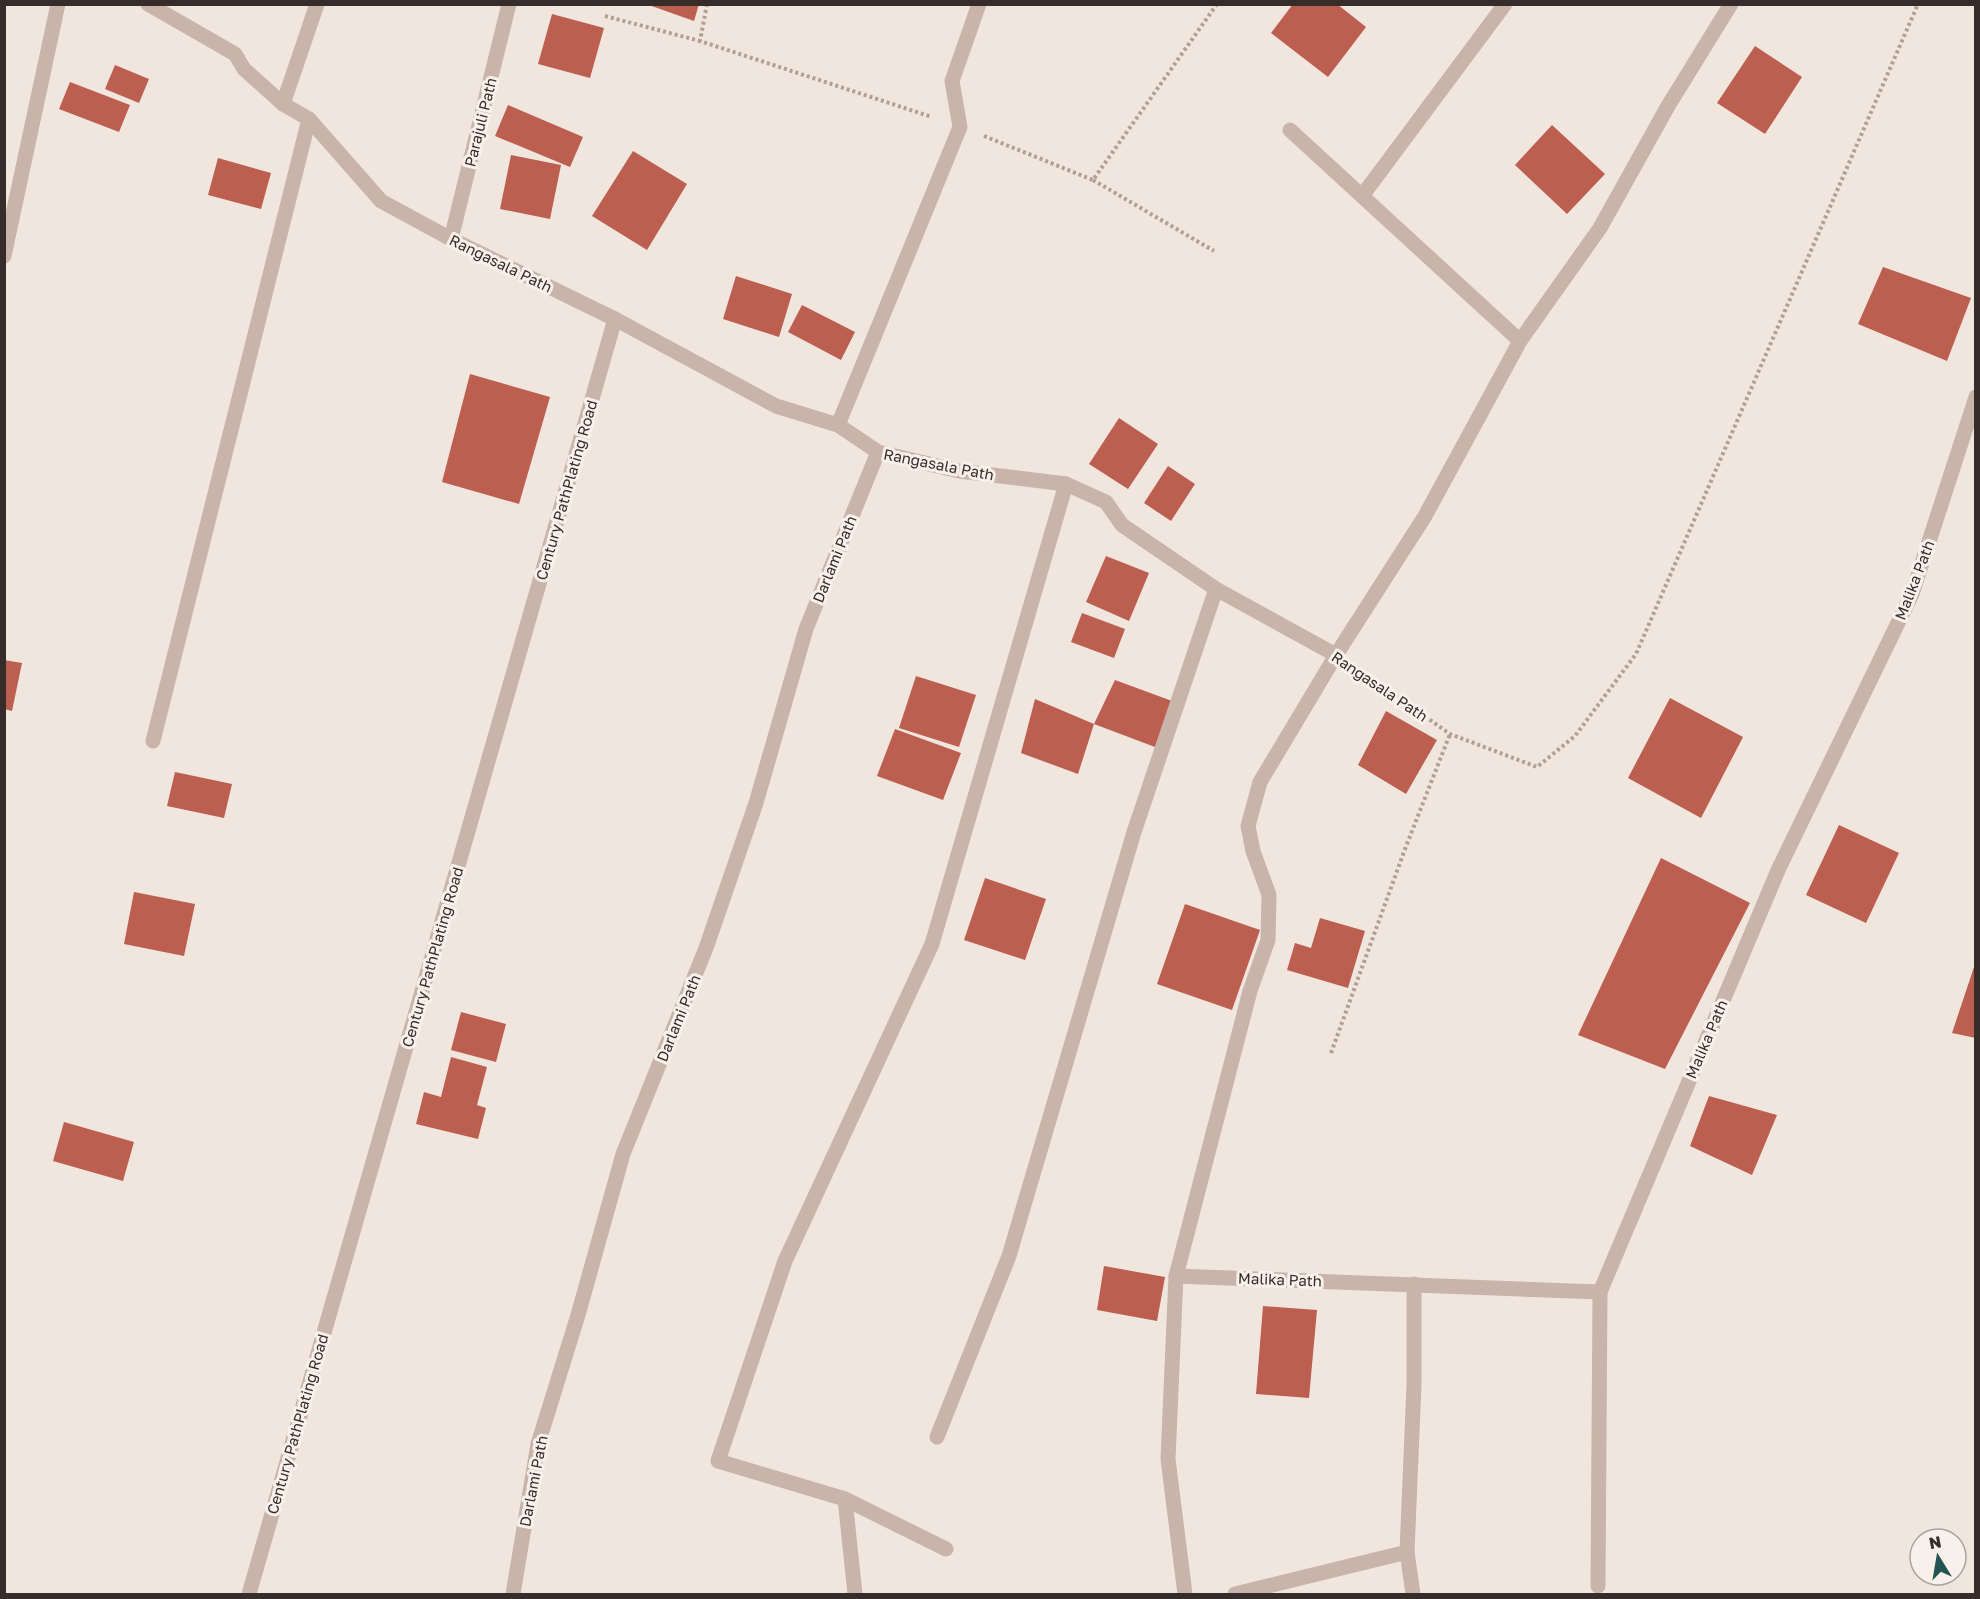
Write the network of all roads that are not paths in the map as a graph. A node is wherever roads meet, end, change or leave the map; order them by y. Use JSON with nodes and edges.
{"nodes":[{"id":1,"x":58,"y":4,"type":"edge"},
{"id":2,"x":148,"y":4,"type":"edge"},
{"id":3,"x":317,"y":4,"type":"edge"},
{"id":4,"x":509,"y":4,"type":"edge"},
{"id":5,"x":979,"y":4,"type":"edge"},
{"id":6,"x":1505,"y":4,"type":"edge"},
{"id":7,"x":1731,"y":4,"type":"edge"},
{"id":8,"x":283,"y":104,"type":"junction"},
{"id":9,"x":309,"y":119,"type":"junction"},
{"id":10,"x":1290,"y":130,"type":"dead end"},
{"id":11,"x":1362,"y":196,"type":"junction"},
{"id":12,"x":451,"y":238,"type":"junction"},
{"id":13,"x":4,"y":256,"type":"edge"},
{"id":14,"x":615,"y":319,"type":"junction"},
{"id":15,"x":1520,"y":342,"type":"junction"},
{"id":16,"x":1976,"y":397,"type":"edge"},
{"id":17,"x":838,"y":425,"type":"junction"},
{"id":18,"x":878,"y":452,"type":"junction"},
{"id":19,"x":1065,"y":484,"type":"junction"},
{"id":20,"x":1216,"y":589,"type":"junction"},
{"id":21,"x":1336,"y":655,"type":"junction"},
{"id":22,"x":153,"y":741,"type":"dead end"},
{"id":23,"x":1176,"y":1276,"type":"junction"},
{"id":24,"x":1414,"y":1284,"type":"junction"},
{"id":25,"x":1600,"y":1292,"type":"junction"},
{"id":26,"x":937,"y":1437,"type":"dead end"},
{"id":27,"x":845,"y":1499,"type":"junction"},
{"id":28,"x":946,"y":1549,"type":"dead end"},
{"id":29,"x":1407,"y":1552,"type":"junction"},
{"id":30,"x":1598,"y":1586,"type":"dead end"},
{"id":31,"x":249,"y":1594,"type":"edge"},
{"id":32,"x":513,"y":1594,"type":"edge"},
{"id":33,"x":855,"y":1594,"type":"edge"},
{"id":34,"x":1185,"y":1594,"type":"edge"},
{"id":35,"x":1235,"y":1594,"type":"edge"},
{"id":36,"x":1413,"y":1594,"type":"edge"}],
"edges":[{"from":1,"to":13,"type":"street"},
{"from":2,"to":8,"type":"street","name":"Rangasala Path"},
{"from":3,"to":8,"type":"street"},
{"from":4,"to":12,"type":"street","name":"Parajuli Path"},
{"from":5,"to":17,"type":"street"},
{"from":6,"to":11,"type":"street"},
{"from":7,"to":15,"type":"street"},
{"from":8,"to":9,"type":"street","name":"Rangasala Path"},
{"from":9,"to":12,"type":"street","name":"Rangasala Path"},
{"from":9,"to":22,"type":"street"},
{"from":10,"to":11,"type":"street"},
{"from":11,"to":15,"type":"street"},
{"from":12,"to":14,"type":"street","name":"Rangasala Path"},
{"from":14,"to":17,"type":"street","name":"Rangasala Path"},
{"from":14,"to":31,"type":"street","name":"Century PathPlating Road"},
{"from":15,"to":21,"type":"street"},
{"from":16,"to":25,"type":"street","name":"Malika Path"},
{"from":17,"to":18,"type":"street","name":"Rangasala Path"},
{"from":18,"to":19,"type":"street","name":"Rangasala Path"},
{"from":18,"to":32,"type":"street","name":"Darlami Path"},
{"from":19,"to":20,"type":"street","name":"Rangasala Path"},
{"from":19,"to":27,"type":"street"},
{"from":20,"to":21,"type":"street","name":"Rangasala Path"},
{"from":20,"to":26,"type":"street"},
{"from":21,"to":23,"type":"street"},
{"from":23,"to":24,"type":"street","name":"Malika Path"},
{"from":23,"to":34,"type":"street"},
{"from":24,"to":25,"type":"street","name":"Malika Path"},
{"from":24,"to":29,"type":"street"},
{"from":25,"to":30,"type":"street"},
{"from":27,"to":28,"type":"street"},
{"from":27,"to":33,"type":"street"},
{"from":29,"to":35,"type":"street"},
{"from":29,"to":36,"type":"street"}]}
